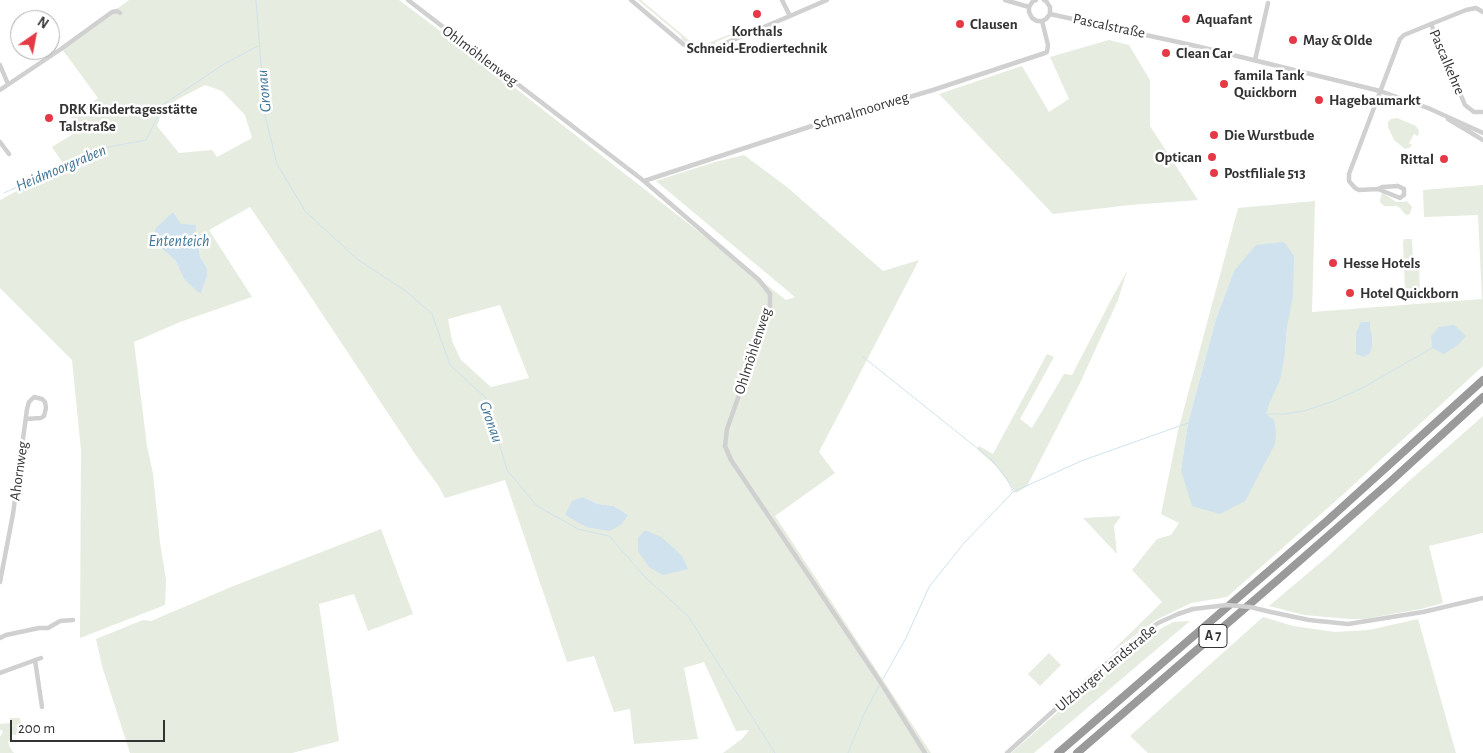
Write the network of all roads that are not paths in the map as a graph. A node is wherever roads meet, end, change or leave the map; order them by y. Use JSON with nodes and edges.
{"nodes":[{"id":1,"x":408,"y":0,"type":"edge"},
{"id":2,"x":631,"y":0,"type":"edge"},
{"id":3,"x":782,"y":0,"type":"edge"},
{"id":4,"x":826,"y":0,"type":"edge"},
{"id":5,"x":1005,"y":0,"type":"edge"},
{"id":6,"x":1036,"y":0,"type":"edge"},
{"id":7,"x":1044,"y":0,"type":"edge"},
{"id":8,"x":1268,"y":4,"type":"dead end"},
{"id":9,"x":1029,"y":7,"type":"junction"},
{"id":10,"x":1483,"y":12,"type":"edge"},
{"id":11,"x":120,"y":13,"type":"dead end"},
{"id":12,"x":1050,"y":14,"type":"junction"},
{"id":13,"x":790,"y":16,"type":"junction"},
{"id":14,"x":1042,"y":21,"type":"junction"},
{"id":15,"x":1431,"y":24,"type":"junction"},
{"id":16,"x":1256,"y":60,"type":"junction"},
{"id":17,"x":0,"y":65,"type":"edge"},
{"id":18,"x":8,"y":84,"type":"junction"},
{"id":19,"x":0,"y":90,"type":"edge"},
{"id":20,"x":1380,"y":91,"type":"junction"},
{"id":21,"x":1483,"y":112,"type":"edge"},
{"id":22,"x":1444,"y":115,"type":"junction"},
{"id":23,"x":1483,"y":133,"type":"edge"},
{"id":24,"x":1483,"y":140,"type":"edge"},
{"id":25,"x":0,"y":142,"type":"edge"},
{"id":26,"x":9,"y":154,"type":"dead end"},
{"id":27,"x":644,"y":181,"type":"junction"},
{"id":28,"x":1378,"y":189,"type":"junction"},
{"id":29,"x":1483,"y":374,"type":"edge"},
{"id":30,"x":1483,"y":380,"type":"edge"},
{"id":31,"x":1465,"y":397,"type":"junction"},
{"id":32,"x":1483,"y":397,"type":"edge"},
{"id":33,"x":1483,"y":404,"type":"edge"},
{"id":34,"x":1463,"y":416,"type":"junction"},
{"id":35,"x":26,"y":418,"type":"junction"},
{"id":36,"x":0,"y":582,"type":"edge"},
{"id":37,"x":1483,"y":598,"type":"edge"},
{"id":38,"x":73,"y":620,"type":"dead end"},
{"id":39,"x":0,"y":638,"type":"edge"},
{"id":40,"x":41,"y":658,"type":"dead end"},
{"id":41,"x":35,"y":660,"type":"junction"},
{"id":42,"x":0,"y":673,"type":"edge"},
{"id":43,"x":42,"y":707,"type":"dead end"},
{"id":44,"x":926,"y":753,"type":"edge"},
{"id":45,"x":1007,"y":753,"type":"edge"},
{"id":46,"x":1058,"y":753,"type":"edge"},
{"id":47,"x":1078,"y":753,"type":"edge"}],
"edges":[{"from":1,"to":27,"type":"street","name":"Ohlmöhlenweg"},
{"from":2,"to":13,"type":"street"},
{"from":3,"to":13,"type":"street"},
{"from":4,"to":13,"type":"street"},
{"from":5,"to":9,"type":"street"},
{"from":6,"to":9,"type":"street"},
{"from":7,"to":12,"type":"street"},
{"from":8,"to":16,"type":"street"},
{"from":9,"to":14,"type":"street"},
{"from":10,"to":15,"type":"street","name":"Pascalkehre"},
{"from":11,"to":18,"type":"street"},
{"from":12,"to":14,"type":"street"},
{"from":12,"to":16,"type":"street","name":"Pascalstraße"},
{"from":14,"to":27,"type":"street","name":"Schmalmoorweg"},
{"from":15,"to":20,"type":"street"},
{"from":15,"to":21,"type":"street","name":"Pascalkehre"},
{"from":16,"to":20,"type":"street","name":"Pascalstraße"},
{"from":17,"to":18,"type":"street"},
{"from":18,"to":19,"type":"street"},
{"from":20,"to":22,"type":"street","name":"Pascalstraße"},
{"from":20,"to":28,"type":"street"},
{"from":22,"to":23,"type":"street","name":"Pascalstraße"},
{"from":22,"to":24,"type":"street","name":"Pascalstraße"},
{"from":25,"to":26,"type":"street"},
{"from":27,"to":44,"type":"street","name":"Ohlmöhlenweg"},
{"from":28,"to":28,"type":"street"},
{"from":29,"to":31,"type":"highway"},
{"from":30,"to":31,"type":"highway","number":"A 7"},
{"from":31,"to":46,"type":"highway","number":"A 7"},
{"from":32,"to":34,"type":"highway","number":"A 7"},
{"from":33,"to":34,"type":"highway"},
{"from":34,"to":47,"type":"highway","number":"A 7"},
{"from":35,"to":35,"type":"street","name":"Ahornweg"},
{"from":35,"to":36,"type":"street","name":"Ahornweg"},
{"from":37,"to":45,"type":"street","name":"Ulzburger Landstraße","bridge":true},
{"from":38,"to":39,"type":"street"},
{"from":40,"to":41,"type":"street"},
{"from":41,"to":42,"type":"street"},
{"from":41,"to":43,"type":"street"}]}
